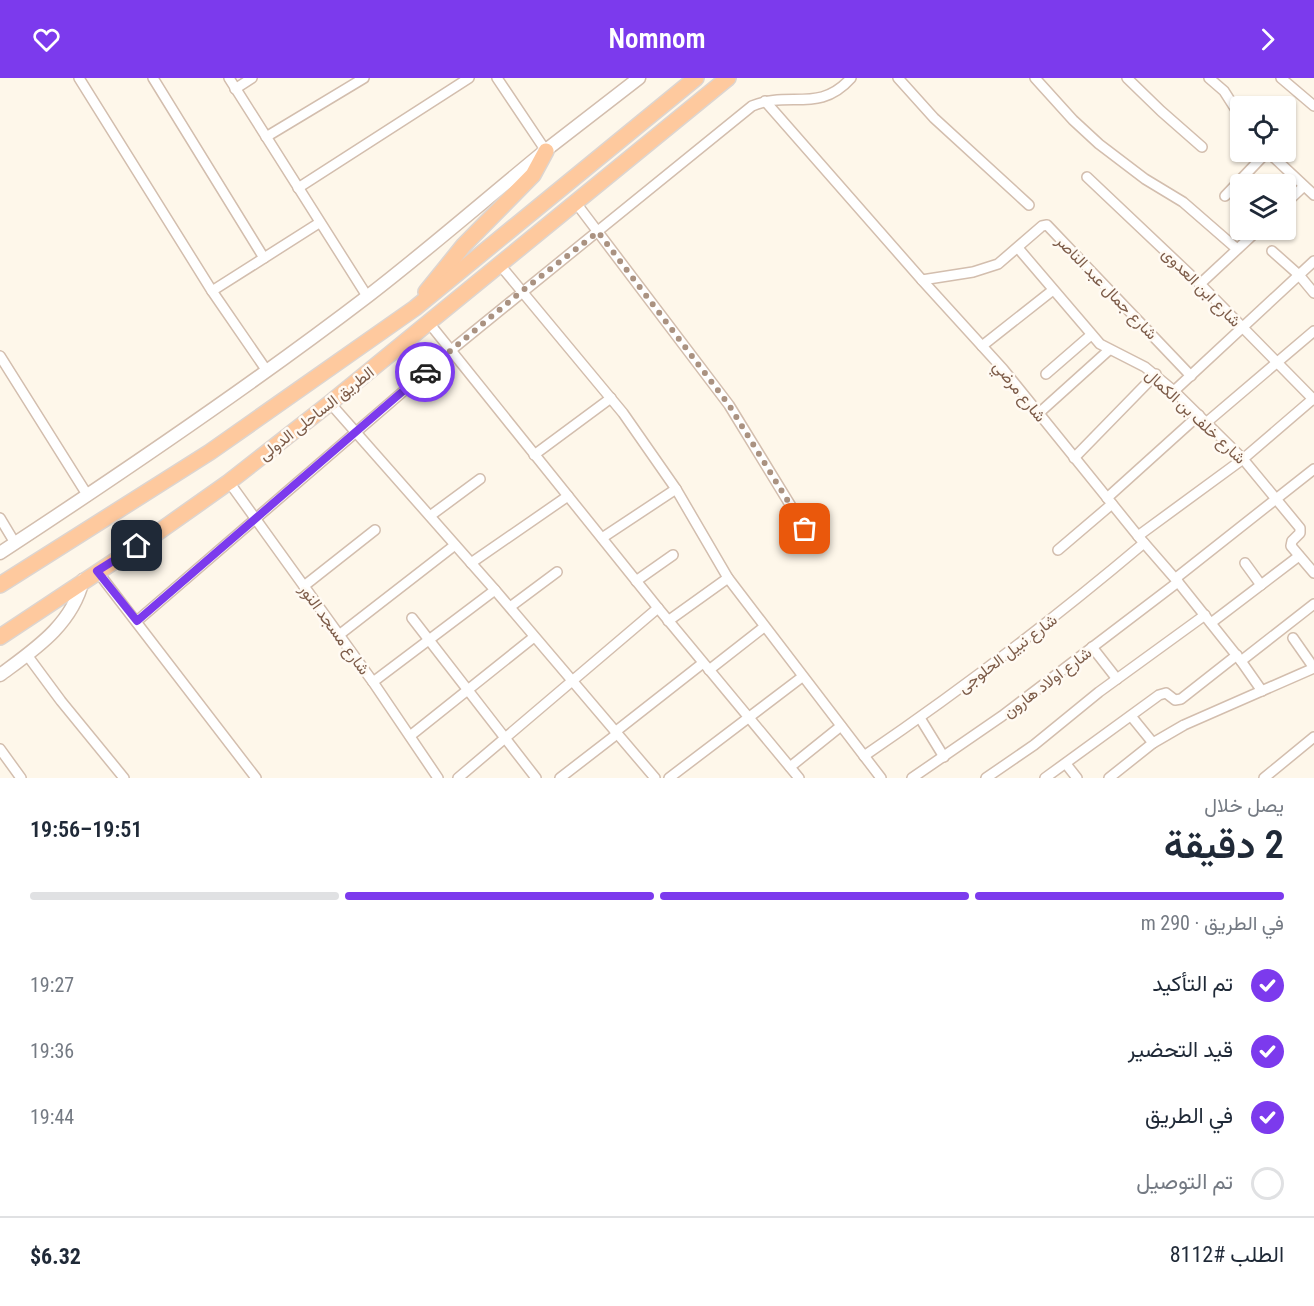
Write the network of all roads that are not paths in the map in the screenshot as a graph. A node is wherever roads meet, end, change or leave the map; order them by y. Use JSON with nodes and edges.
{"nodes":[{"id":1,"x":79,"y":78,"type":"edge"},
{"id":2,"x":153,"y":78,"type":"edge"},
{"id":3,"x":229,"y":78,"type":"edge"},
{"id":4,"x":252,"y":78,"type":"edge"},
{"id":5,"x":364,"y":78,"type":"edge"},
{"id":6,"x":469,"y":78,"type":"edge"},
{"id":7,"x":497,"y":78,"type":"edge"},
{"id":8,"x":639,"y":78,"type":"edge"},
{"id":9,"x":696,"y":78,"type":"edge"},
{"id":10,"x":728,"y":78,"type":"edge"},
{"id":11,"x":851,"y":78,"type":"edge"},
{"id":12,"x":898,"y":78,"type":"edge"},
{"id":13,"x":1035,"y":78,"type":"edge"},
{"id":14,"x":1127,"y":78,"type":"edge"},
{"id":15,"x":1209,"y":78,"type":"edge"},
{"id":16,"x":1281,"y":78,"type":"edge"},
{"id":17,"x":235,"y":89,"type":"junction"},
{"id":18,"x":765,"y":100,"type":"junction"},
{"id":19,"x":1230,"y":100,"type":"edge"},
{"id":20,"x":1314,"y":106,"type":"edge"},
{"id":21,"x":266,"y":137,"type":"junction"},
{"id":22,"x":1202,"y":147,"type":"dead end"},
{"id":23,"x":546,"y":151,"type":"junction"},
{"id":24,"x":1257,"y":162,"type":"edge"},
{"id":25,"x":1278,"y":162,"type":"edge"},
{"id":26,"x":1087,"y":177,"type":"dead end"},
{"id":27,"x":1304,"y":186,"type":"junction"},
{"id":28,"x":298,"y":188,"type":"junction"},
{"id":29,"x":1296,"y":194,"type":"edge"},
{"id":30,"x":1314,"y":195,"type":"edge"},
{"id":31,"x":1225,"y":196,"type":"dead end"},
{"id":32,"x":576,"y":203,"type":"junction"},
{"id":33,"x":1029,"y":205,"type":"dead end"},
{"id":34,"x":319,"y":223,"type":"junction"},
{"id":35,"x":598,"y":232,"type":"junction"},
{"id":36,"x":1247,"y":240,"type":"edge"},
{"id":37,"x":1018,"y":248,"type":"junction"},
{"id":38,"x":1237,"y":249,"type":"junction"},
{"id":39,"x":1272,"y":251,"type":"dead end"},
{"id":40,"x":264,"y":258,"type":"junction"},
{"id":41,"x":1314,"y":261,"type":"edge"},
{"id":42,"x":500,"y":265,"type":"junction"},
{"id":43,"x":1299,"y":275,"type":"junction"},
{"id":44,"x":922,"y":280,"type":"junction"},
{"id":45,"x":1200,"y":284,"type":"junction"},
{"id":46,"x":1053,"y":290,"type":"junction"},
{"id":47,"x":212,"y":291,"type":"junction"},
{"id":48,"x":522,"y":291,"type":"junction"},
{"id":49,"x":1314,"y":293,"type":"edge"},
{"id":50,"x":367,"y":296,"type":"junction"},
{"id":51,"x":415,"y":308,"type":"junction"},
{"id":52,"x":429,"y":323,"type":"junction"},
{"id":53,"x":1242,"y":327,"type":"junction"},
{"id":54,"x":1314,"y":331,"type":"edge"},
{"id":55,"x":1091,"y":335,"type":"junction"},
{"id":56,"x":982,"y":346,"type":"junction"},
{"id":57,"x":1109,"y":350,"type":"junction"},
{"id":58,"x":450,"y":351,"type":"junction"},
{"id":59,"x":0,"y":356,"type":"edge"},
{"id":60,"x":1277,"y":362,"type":"junction"},
{"id":61,"x":267,"y":371,"type":"junction"},
{"id":62,"x":1046,"y":374,"type":"dead end"},
{"id":63,"x":1156,"y":374,"type":"junction"},
{"id":64,"x":1191,"y":375,"type":"junction"},
{"id":65,"x":1174,"y":391,"type":"junction"},
{"id":66,"x":611,"y":398,"type":"junction"},
{"id":67,"x":1314,"y":399,"type":"edge"},
{"id":68,"x":330,"y":403,"type":"junction"},
{"id":69,"x":1039,"y":413,"type":"junction"},
{"id":70,"x":1199,"y":415,"type":"junction"},
{"id":71,"x":1207,"y":422,"type":"junction"},
{"id":72,"x":356,"y":432,"type":"junction"},
{"id":73,"x":534,"y":455,"type":"junction"},
{"id":74,"x":1074,"y":458,"type":"junction"},
{"id":75,"x":1243,"y":459,"type":"junction"},
{"id":76,"x":1314,"y":469,"type":"edge"},
{"id":77,"x":480,"y":479,"type":"dead end"},
{"id":78,"x":229,"y":482,"type":"junction"},
{"id":79,"x":676,"y":489,"type":"junction"},
{"id":80,"x":88,"y":496,"type":"junction"},
{"id":81,"x":568,"y":496,"type":"junction"},
{"id":82,"x":1278,"y":499,"type":"junction"},
{"id":83,"x":1109,"y":501,"type":"junction"},
{"id":84,"x":430,"y":516,"type":"junction"},
{"id":85,"x":0,"y":518,"type":"edge"},
{"id":86,"x":256,"y":519,"type":"junction"},
{"id":87,"x":805,"y":529,"type":"dead end"},
{"id":88,"x":375,"y":530,"type":"dead end"},
{"id":89,"x":602,"y":538,"type":"junction"},
{"id":90,"x":1141,"y":539,"type":"junction"},
{"id":91,"x":15,"y":543,"type":"junction"},
{"id":92,"x":455,"y":545,"type":"junction"},
{"id":93,"x":1058,"y":550,"type":"dead end"},
{"id":94,"x":0,"y":553,"type":"edge"},
{"id":95,"x":673,"y":555,"type":"dead end"},
{"id":96,"x":1299,"y":556,"type":"junction"},
{"id":97,"x":471,"y":563,"type":"junction"},
{"id":98,"x":1245,"y":563,"type":"dead end"},
{"id":99,"x":97,"y":571,"type":"junction"},
{"id":100,"x":557,"y":572,"type":"dead end"},
{"id":101,"x":1314,"y":573,"type":"edge"},
{"id":102,"x":728,"y":578,"type":"junction"},
{"id":103,"x":83,"y":580,"type":"junction"},
{"id":104,"x":1177,"y":580,"type":"junction"},
{"id":105,"x":636,"y":581,"type":"junction"},
{"id":106,"x":0,"y":585,"type":"edge"},
{"id":107,"x":1261,"y":585,"type":"junction"},
{"id":108,"x":304,"y":586,"type":"junction"},
{"id":109,"x":495,"y":590,"type":"junction"},
{"id":110,"x":1314,"y":604,"type":"edge"},
{"id":111,"x":510,"y":607,"type":"junction"},
{"id":112,"x":658,"y":608,"type":"junction"},
{"id":113,"x":1205,"y":615,"type":"junction"},
{"id":114,"x":412,"y":618,"type":"dead end"},
{"id":115,"x":137,"y":621,"type":"junction"},
{"id":116,"x":668,"y":621,"type":"junction"},
{"id":117,"x":1211,"y":623,"type":"junction"},
{"id":118,"x":764,"y":627,"type":"junction"},
{"id":119,"x":339,"y":634,"type":"junction"},
{"id":120,"x":0,"y":637,"type":"edge"},
{"id":121,"x":534,"y":637,"type":"junction"},
{"id":122,"x":1293,"y":638,"type":"dead end"},
{"id":123,"x":428,"y":641,"type":"junction"},
{"id":124,"x":1092,"y":647,"type":"junction"},
{"id":125,"x":27,"y":655,"type":"junction"},
{"id":126,"x":1239,"y":658,"type":"junction"},
{"id":127,"x":706,"y":667,"type":"junction"},
{"id":128,"x":1314,"y":668,"type":"edge"},
{"id":129,"x":0,"y":675,"type":"edge"},
{"id":130,"x":802,"y":677,"type":"junction"},
{"id":131,"x":1117,"y":679,"type":"junction"},
{"id":132,"x":373,"y":682,"type":"junction"},
{"id":133,"x":572,"y":682,"type":"junction"},
{"id":134,"x":467,"y":691,"type":"junction"},
{"id":135,"x":1262,"y":691,"type":"junction"},
{"id":136,"x":1131,"y":716,"type":"junction"},
{"id":137,"x":748,"y":717,"type":"junction"},
{"id":138,"x":920,"y":718,"type":"junction"},
{"id":139,"x":841,"y":726,"type":"junction"},
{"id":140,"x":616,"y":733,"type":"junction"},
{"id":141,"x":410,"y":736,"type":"junction"},
{"id":142,"x":1314,"y":737,"type":"edge"},
{"id":143,"x":505,"y":739,"type":"junction"},
{"id":144,"x":1153,"y":743,"type":"junction"},
{"id":145,"x":0,"y":749,"type":"edge"},
{"id":146,"x":864,"y":756,"type":"junction"},
{"id":147,"x":944,"y":757,"type":"junction"},
{"id":148,"x":1066,"y":764,"type":"junction"},
{"id":149,"x":790,"y":767,"type":"junction"},
{"id":150,"x":997,"y":775,"type":"edge"},
{"id":151,"x":878,"y":777,"type":"edge"},
{"id":152,"x":21,"y":778,"type":"edge"},
{"id":153,"x":124,"y":778,"type":"edge"},
{"id":154,"x":256,"y":778,"type":"edge"},
{"id":155,"x":438,"y":778,"type":"edge"},
{"id":156,"x":458,"y":778,"type":"edge"},
{"id":157,"x":536,"y":778,"type":"edge"},
{"id":158,"x":560,"y":778,"type":"edge"},
{"id":159,"x":655,"y":778,"type":"edge"},
{"id":160,"x":669,"y":778,"type":"edge"},
{"id":161,"x":800,"y":778,"type":"edge"},
{"id":162,"x":912,"y":778,"type":"edge"},
{"id":163,"x":986,"y":778,"type":"edge"},
{"id":164,"x":1045,"y":778,"type":"edge"},
{"id":165,"x":1077,"y":778,"type":"edge"},
{"id":166,"x":1109,"y":778,"type":"edge"},
{"id":167,"x":1264,"y":778,"type":"edge"}],
"edges":[{"from":1,"to":47,"type":"street"},
{"from":2,"to":40,"type":"street"},
{"from":3,"to":17,"type":"street"},
{"from":4,"to":17,"type":"street"},
{"from":5,"to":21,"type":"street"},
{"from":6,"to":28,"type":"street"},
{"from":7,"to":23,"type":"street"},
{"from":8,"to":23,"type":"street"},
{"from":9,"to":51,"type":"highway","name":"الطريق الساحلى الدولى"},
{"from":10,"to":32,"type":"highway","name":"الطريق الساحلى الدولى"},
{"from":11,"to":18,"type":"street"},
{"from":12,"to":33,"type":"street"},
{"from":13,"to":38,"type":"street"},
{"from":14,"to":22,"type":"street"},
{"from":15,"to":19,"type":"street"},
{"from":16,"to":20,"type":"street"},
{"from":17,"to":21,"type":"street"},
{"from":18,"to":35,"type":"street"},
{"from":18,"to":44,"type":"street","name":"شارع مرضي"},
{"from":21,"to":28,"type":"street"},
{"from":23,"to":50,"type":"street"},
{"from":23,"to":51,"type":"highway"},
{"from":24,"to":31,"type":"street"},
{"from":25,"to":27,"type":"street"},
{"from":26,"to":45,"type":"street","name":"شارع ابن العدوى"},
{"from":27,"to":29,"type":"street"},
{"from":27,"to":30,"type":"street"},
{"from":28,"to":34,"type":"street"},
{"from":32,"to":35,"type":"street"},
{"from":32,"to":42,"type":"highway","name":"الطريق الساحلى الدولى"},
{"from":34,"to":40,"type":"street"},
{"from":34,"to":50,"type":"street"},
{"from":35,"to":48,"type":"street"},
{"from":35,"to":87,"type":"street"},
{"from":36,"to":38,"type":"street"},
{"from":37,"to":44,"type":"street","name":"شارع جمال عبد الناصر"},
{"from":37,"to":46,"type":"street","name":"شارع خلف بن الكمال"},
{"from":37,"to":64,"type":"street","name":"شارع جمال عبد الناصر"},
{"from":38,"to":45,"type":"street"},
{"from":39,"to":43,"type":"street"},
{"from":40,"to":47,"type":"street"},
{"from":41,"to":43,"type":"street"},
{"from":42,"to":48,"type":"street"},
{"from":42,"to":52,"type":"highway","name":"الطريق الساحلى الدولى"},
{"from":43,"to":49,"type":"street"},
{"from":43,"to":53,"type":"street"},
{"from":44,"to":56,"type":"street","name":"شارع مرضي"},
{"from":45,"to":53,"type":"street","name":"شارع ابن العدوى"},
{"from":46,"to":55,"type":"street","name":"شارع خلف بن الكمال"},
{"from":46,"to":56,"type":"street"},
{"from":47,"to":61,"type":"street"},
{"from":48,"to":58,"type":"street"},
{"from":48,"to":66,"type":"street"},
{"from":50,"to":61,"type":"street"},
{"from":51,"to":106,"type":"highway","name":"الطريق الساحلى الدولى"},
{"from":52,"to":58,"type":"street"},
{"from":52,"to":68,"type":"highway","name":"الطريق الساحلى الدولى"},
{"from":53,"to":60,"type":"street","name":"شارع ابن العدوى"},
{"from":53,"to":64,"type":"street"},
{"from":54,"to":60,"type":"street"},
{"from":55,"to":57,"type":"street","name":"شارع خلف بن الكمال"},
{"from":55,"to":62,"type":"street"},
{"from":56,"to":69,"type":"street","name":"شارع مرضي"},
{"from":57,"to":63,"type":"street","name":"شارع خلف بن الكمال"},
{"from":57,"to":69,"type":"street"},
{"from":58,"to":72,"type":"street"},
{"from":58,"to":73,"type":"street"},
{"from":59,"to":80,"type":"street"},
{"from":60,"to":67,"type":"street","name":"شارع ابن العدوى"},
{"from":60,"to":71,"type":"street"},
{"from":61,"to":80,"type":"street"},
{"from":63,"to":65,"type":"street","name":"شارع خلف بن الكمال"},
{"from":63,"to":74,"type":"street"},
{"from":64,"to":65,"type":"street"},
{"from":65,"to":70,"type":"street","name":"شارع خلف بن الكمال"},
{"from":66,"to":73,"type":"street"},
{"from":66,"to":79,"type":"street"},
{"from":67,"to":75,"type":"street","name":"شارع نبيل الحلوجى"},
{"from":68,"to":72,"type":"street"},
{"from":68,"to":78,"type":"highway","name":"الطريق الساحلى الدولى"},
{"from":69,"to":74,"type":"street","name":"شارع مرضي"},
{"from":70,"to":71,"type":"street","name":"شارع خلف بن الكمال"},
{"from":70,"to":83,"type":"street"},
{"from":71,"to":75,"type":"street","name":"شارع خلف بن الكمال"},
{"from":72,"to":84,"type":"street"},
{"from":72,"to":86,"type":"street"},
{"from":73,"to":81,"type":"street"},
{"from":74,"to":83,"type":"street","name":"شارع مرضي"},
{"from":75,"to":82,"type":"street","name":"شارع خلف بن الكمال"},
{"from":75,"to":90,"type":"street","name":"شارع نبيل الحلوجى"},
{"from":76,"to":82,"type":"street","name":"شارع اولاد هارون"},
{"from":77,"to":84,"type":"street"},
{"from":78,"to":86,"type":"street","name":"شارع مسجد النور"},
{"from":78,"to":99,"type":"highway","name":"الطريق الساحلى الدولى"},
{"from":79,"to":89,"type":"street"},
{"from":79,"to":102,"type":"street"},
{"from":80,"to":91,"type":"street"},
{"from":81,"to":89,"type":"street"},
{"from":81,"to":97,"type":"street"},
{"from":82,"to":96,"type":"street","name":"شارع خلف بن الكمال"},
{"from":82,"to":104,"type":"street","name":"شارع اولاد هارون"},
{"from":83,"to":90,"type":"street","name":"شارع مرضي"},
{"from":83,"to":93,"type":"street"},
{"from":84,"to":92,"type":"street"},
{"from":85,"to":91,"type":"street"},
{"from":86,"to":108,"type":"street","name":"شارع مسجد النور"},
{"from":86,"to":115,"type":"street"},
{"from":88,"to":108,"type":"street"},
{"from":89,"to":105,"type":"street"},
{"from":90,"to":104,"type":"street","name":"شارع مرضي"},
{"from":90,"to":138,"type":"street","name":"شارع نبيل الحلوجى"},
{"from":91,"to":94,"type":"street"},
{"from":92,"to":97,"type":"street"},
{"from":92,"to":119,"type":"street"},
{"from":95,"to":105,"type":"street"},
{"from":96,"to":101,"type":"street"},
{"from":96,"to":107,"type":"street"},
{"from":97,"to":109,"type":"street"},
{"from":98,"to":107,"type":"street"},
{"from":99,"to":103,"type":"highway","name":"الطريق الساحلى الدولى"},
{"from":99,"to":115,"type":"street"},
{"from":100,"to":111,"type":"street"},
{"from":102,"to":116,"type":"street"},
{"from":102,"to":118,"type":"street"},
{"from":103,"to":120,"type":"highway","name":"الطريق الساحلى الدولى"},
{"from":103,"to":125,"type":"street"},
{"from":104,"to":113,"type":"street","name":"شارع مرضي"},
{"from":104,"to":124,"type":"street","name":"شارع اولاد هارون"},
{"from":105,"to":112,"type":"street"},
{"from":107,"to":117,"type":"street"},
{"from":108,"to":119,"type":"street","name":"شارع مسجد النور"},
{"from":109,"to":111,"type":"street"},
{"from":109,"to":123,"type":"street"},
{"from":110,"to":126,"type":"street"},
{"from":111,"to":121,"type":"street"},
{"from":112,"to":116,"type":"street"},
{"from":112,"to":133,"type":"street"},
{"from":113,"to":117,"type":"street","name":"شارع مرضي"},
{"from":113,"to":131,"type":"street"},
{"from":114,"to":123,"type":"street"},
{"from":115,"to":154,"type":"street"},
{"from":116,"to":127,"type":"street"},
{"from":117,"to":126,"type":"street","name":"شارع مرضي"},
{"from":118,"to":127,"type":"street"},
{"from":118,"to":130,"type":"street"},
{"from":119,"to":132,"type":"street","name":"شارع مسجد النور"},
{"from":121,"to":133,"type":"street"},
{"from":121,"to":134,"type":"street"},
{"from":122,"to":128,"type":"street"},
{"from":123,"to":132,"type":"street"},
{"from":123,"to":134,"type":"street"},
{"from":124,"to":131,"type":"street"},
{"from":124,"to":147,"type":"street","name":"شارع اولاد هارون"},
{"from":125,"to":129,"type":"street"},
{"from":125,"to":153,"type":"street"},
{"from":126,"to":135,"type":"street","name":"شارع مرضي"},
{"from":126,"to":136,"type":"street"},
{"from":127,"to":137,"type":"street"},
{"from":127,"to":140,"type":"street"},
{"from":128,"to":135,"type":"street"},
{"from":130,"to":137,"type":"street"},
{"from":130,"to":139,"type":"street"},
{"from":131,"to":150,"type":"street"},
{"from":132,"to":141,"type":"street","name":"شارع مسجد النور"},
{"from":133,"to":140,"type":"street"},
{"from":133,"to":143,"type":"street"},
{"from":134,"to":141,"type":"street"},
{"from":134,"to":143,"type":"street"},
{"from":135,"to":144,"type":"street"},
{"from":136,"to":144,"type":"street"},
{"from":136,"to":148,"type":"street"},
{"from":137,"to":149,"type":"street"},
{"from":137,"to":160,"type":"street"},
{"from":138,"to":146,"type":"street","name":"شارع نبيل الحلوجى"},
{"from":138,"to":147,"type":"street"},
{"from":139,"to":146,"type":"street"},
{"from":139,"to":149,"type":"street"},
{"from":140,"to":158,"type":"street"},
{"from":140,"to":159,"type":"street"},
{"from":141,"to":155,"type":"street","name":"شارع مسجد النور"},
{"from":142,"to":167,"type":"street"},
{"from":143,"to":156,"type":"street"},
{"from":143,"to":157,"type":"street"},
{"from":144,"to":166,"type":"street"},
{"from":145,"to":152,"type":"street"},
{"from":146,"to":151,"type":"street"},
{"from":147,"to":162,"type":"street","name":"شارع اولاد هارون"},
{"from":148,"to":164,"type":"street"},
{"from":148,"to":165,"type":"street"},
{"from":149,"to":161,"type":"street"},
{"from":150,"to":163,"type":"street"}]}
